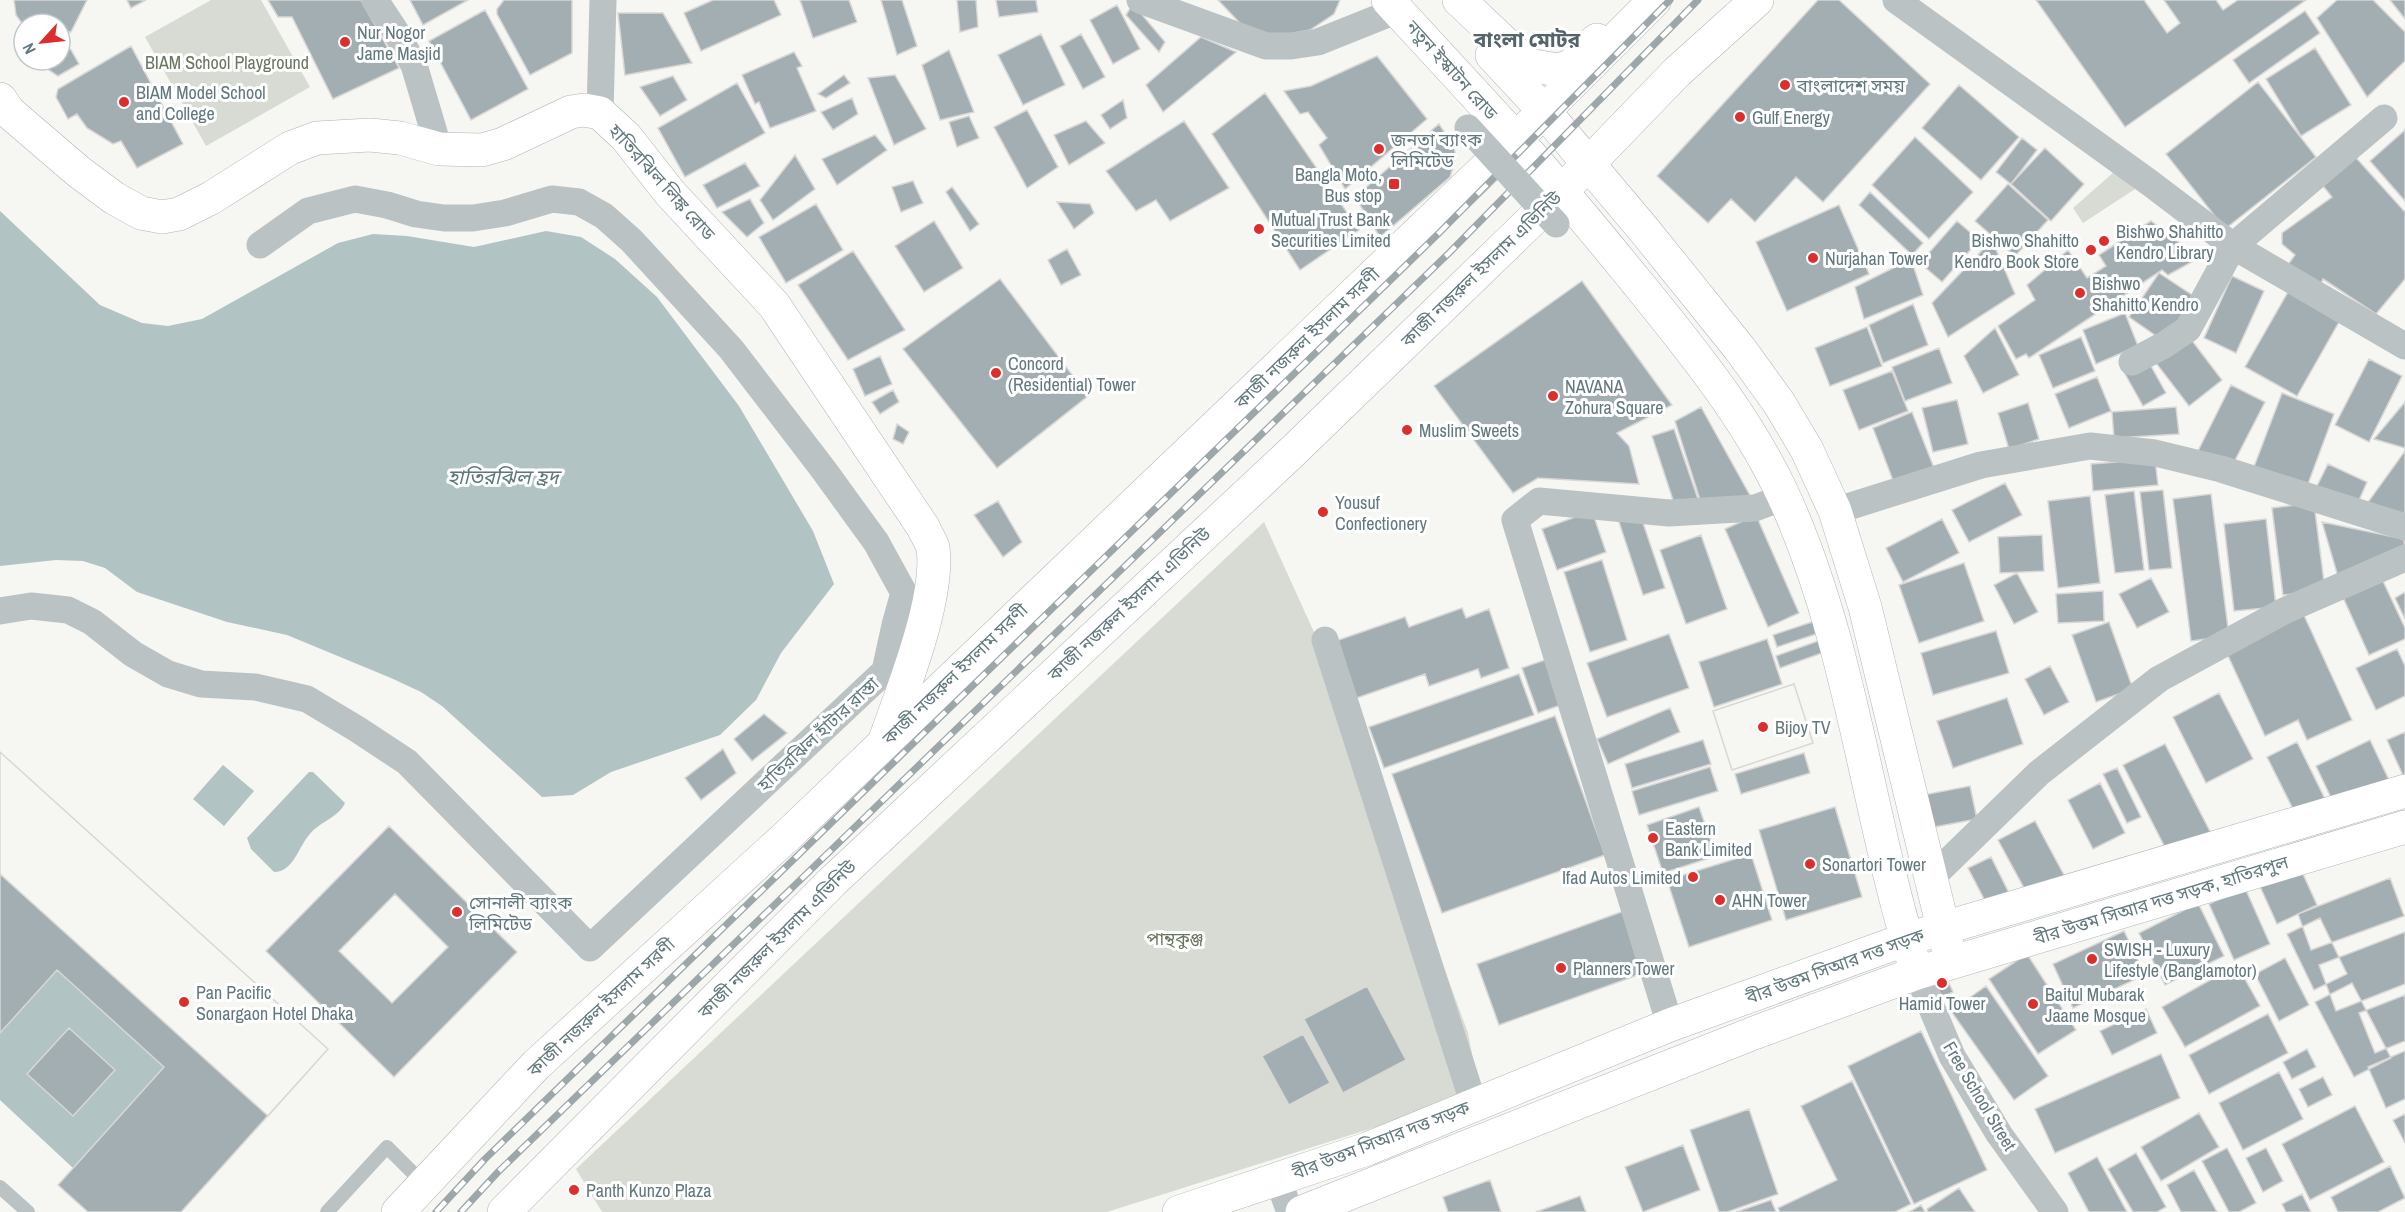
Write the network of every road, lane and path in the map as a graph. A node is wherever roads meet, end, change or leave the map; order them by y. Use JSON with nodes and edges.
{"nodes":[{"id":1,"x":375,"y":0,"type":"edge"},
{"id":2,"x":603,"y":0,"type":"edge"},
{"id":3,"x":1140,"y":0,"type":"edge"},
{"id":4,"x":1438,"y":0,"type":"edge"},
{"id":5,"x":1459,"y":0,"type":"edge"},
{"id":6,"x":1646,"y":0,"type":"edge"},
{"id":7,"x":1655,"y":0,"type":"edge"},
{"id":8,"x":1757,"y":0,"type":"edge"},
{"id":9,"x":1896,"y":0,"type":"edge"},
{"id":10,"x":1393,"y":5,"type":"edge"},
{"id":11,"x":1514,"y":78,"type":"junction"},
{"id":12,"x":422,"y":92,"type":"junction"},
{"id":13,"x":0,"y":99,"type":"edge"},
{"id":14,"x":1544,"y":111,"type":"junction"},
{"id":15,"x":600,"y":113,"type":"junction"},
{"id":16,"x":1476,"y":117,"type":"junction"},
{"id":17,"x":2384,"y":118,"type":"dead end"},
{"id":18,"x":400,"y":138,"type":"junction"},
{"id":19,"x":1516,"y":139,"type":"junction"},
{"id":20,"x":440,"y":149,"type":"junction"},
{"id":21,"x":1590,"y":163,"type":"junction"},
{"id":22,"x":1563,"y":190,"type":"junction"},
{"id":23,"x":1556,"y":224,"type":"dead end"},
{"id":24,"x":260,"y":245,"type":"dead end"},
{"id":25,"x":2233,"y":246,"type":"junction"},
{"id":26,"x":2405,"y":346,"type":"edge"},
{"id":27,"x":2132,"y":362,"type":"dead end"},
{"id":28,"x":1784,"y":497,"type":"junction"},
{"id":29,"x":1835,"y":511,"type":"junction"},
{"id":30,"x":2405,"y":527,"type":"edge"},
{"id":31,"x":2405,"y":558,"type":"edge"},
{"id":32,"x":0,"y":611,"type":"edge"},
{"id":33,"x":1325,"y":640,"type":"dead end"},
{"id":34,"x":885,"y":740,"type":"junction"},
{"id":35,"x":2405,"y":791,"type":"edge"},
{"id":36,"x":2405,"y":827,"type":"edge"},
{"id":37,"x":1931,"y":878,"type":"junction"},
{"id":38,"x":1942,"y":928,"type":"junction"},
{"id":39,"x":1907,"y":939,"type":"junction"},
{"id":40,"x":1953,"y":962,"type":"junction"},
{"id":41,"x":1917,"y":974,"type":"junction"},
{"id":42,"x":1670,"y":1025,"type":"junction"},
{"id":43,"x":1474,"y":1105,"type":"junction"},
{"id":44,"x":1278,"y":1180,"type":"junction"},
{"id":45,"x":424,"y":1184,"type":"junction"},
{"id":46,"x":0,"y":1187,"type":"edge"},
{"id":47,"x":28,"y":1212,"type":"edge"},
{"id":48,"x":327,"y":1212,"type":"edge"},
{"id":49,"x":398,"y":1212,"type":"edge"},
{"id":50,"x":504,"y":1212,"type":"edge"},
{"id":51,"x":1179,"y":1212,"type":"edge"},
{"id":52,"x":1290,"y":1212,"type":"edge"},
{"id":53,"x":1302,"y":1212,"type":"edge"},
{"id":54,"x":2055,"y":1212,"type":"edge"}],
"edges":[{"from":1,"to":12,"type":"street"},
{"from":2,"to":15,"type":"street"},
{"from":3,"to":10,"type":"street"},
{"from":4,"to":11,"type":"main road","name":"নতুন ইস্কাটন রোড"},
{"from":5,"to":6,"type":"main road"},
{"from":7,"to":14,"type":"main road"},
{"from":8,"to":21,"type":"main road","name":"কাজী নজরুল ইসলাম এভিনিউ"},
{"from":9,"to":25,"type":"street"},
{"from":10,"to":16,"type":"main road","name":"নতুন ইস্কাটন রোড"},
{"from":11,"to":14,"type":"main road","name":"নতুন ইস্কাটন রোড"},
{"from":11,"to":16,"type":"main road"},
{"from":12,"to":18,"type":"street"},
{"from":12,"to":20,"type":"street"},
{"from":13,"to":18,"type":"main road","name":"হাতিরঝিল লিঙ্ক রোড"},
{"from":14,"to":19,"type":"main road"},
{"from":14,"to":21,"type":"main road","name":"নতুন ইস্কাটন রোড"},
{"from":15,"to":20,"type":"main road","name":"হাতিরঝিল লিঙ্ক রোড"},
{"from":15,"to":34,"type":"main road","name":"হাতিরঝিল লিঙ্ক রোড"},
{"from":16,"to":19,"type":"main road","name":"নতুন ইস্কাটন রোড"},
{"from":16,"to":23,"type":"street","bridge":true},
{"from":17,"to":25,"type":"street"},
{"from":18,"to":20,"type":"main road","name":"হাতিরঝিল লিঙ্ক রোড"},
{"from":19,"to":22,"type":"main road","name":"নতুন ইস্কাটন রোড"},
{"from":19,"to":34,"type":"main road","name":"কাজী নজরুল ইসলাম সরণী"},
{"from":21,"to":22,"type":"main road","name":"কাজী নজরুল ইসলাম এভিনিউ"},
{"from":21,"to":29,"type":"main road","name":"নতুন ইস্কাটন রোড"},
{"from":22,"to":28,"type":"main road","name":"নতুন ইস্কাটন রোড"},
{"from":22,"to":50,"type":"main road","name":"কাজী নজরুল ইসলাম এভিনিউ"},
{"from":24,"to":32,"type":"street","name":"হাতিরঝিল হাঁটার রাস্তা"},
{"from":25,"to":26,"type":"street"},
{"from":25,"to":27,"type":"street"},
{"from":28,"to":39,"type":"main road","name":"নতুন ইস্কাটন রোড"},
{"from":28,"to":42,"type":"street"},
{"from":29,"to":30,"type":"street"},
{"from":29,"to":37,"type":"main road","name":"নতুন ইস্কাটন রোড"},
{"from":31,"to":37,"type":"street"},
{"from":33,"to":43,"type":"street"},
{"from":34,"to":45,"type":"main road","name":"কাজী নজরুল ইসলাম সরণী"},
{"from":35,"to":38,"type":"main road","name":"বীর উত্তম সিআর দত্ত সড়ক"},
{"from":36,"to":40,"type":"main road","name":"বীর উত্তম সিআর দত্ত সড়ক, হাতিরপুল"},
{"from":37,"to":38,"type":"main road","name":"নতুন ইস্কাটন রোড"},
{"from":38,"to":39,"type":"main road","name":"বীর উত্তম সিআর দত্ত সড়ক"},
{"from":38,"to":40,"type":"main road","name":"নতুন ইস্কাটন রোড"},
{"from":39,"to":41,"type":"main road","name":"নতুন ইস্কাটন রোড"},
{"from":39,"to":42,"type":"main road","name":"বীর উত্তম সিআর দত্ত সড়ক"},
{"from":40,"to":41,"type":"main road","name":"বীর উত্তম সিআর দত্ত সড়ক, হাতিরপুল"},
{"from":41,"to":53,"type":"main road","name":"বীর উত্তম সিআর দত্ত সড়ক"},
{"from":41,"to":54,"type":"street","name":"Free School Street"},
{"from":42,"to":43,"type":"main road","name":"বীর উত্তম সিআর দত্ত সড়ক"},
{"from":43,"to":44,"type":"main road","name":"বীর উত্তম সিআর দত্ত সড়ক"},
{"from":44,"to":51,"type":"main road","name":"বীর উত্তম সিআর দত্ত সড়ক"},
{"from":44,"to":52,"type":"street","name":"বীর উত্তম সিআর দত্ত সড়ক"},
{"from":45,"to":48,"type":"lane"},
{"from":45,"to":49,"type":"main road","name":"কাজী নজরুল ইসলাম সরণী"},
{"from":46,"to":47,"type":"lane"}]}
